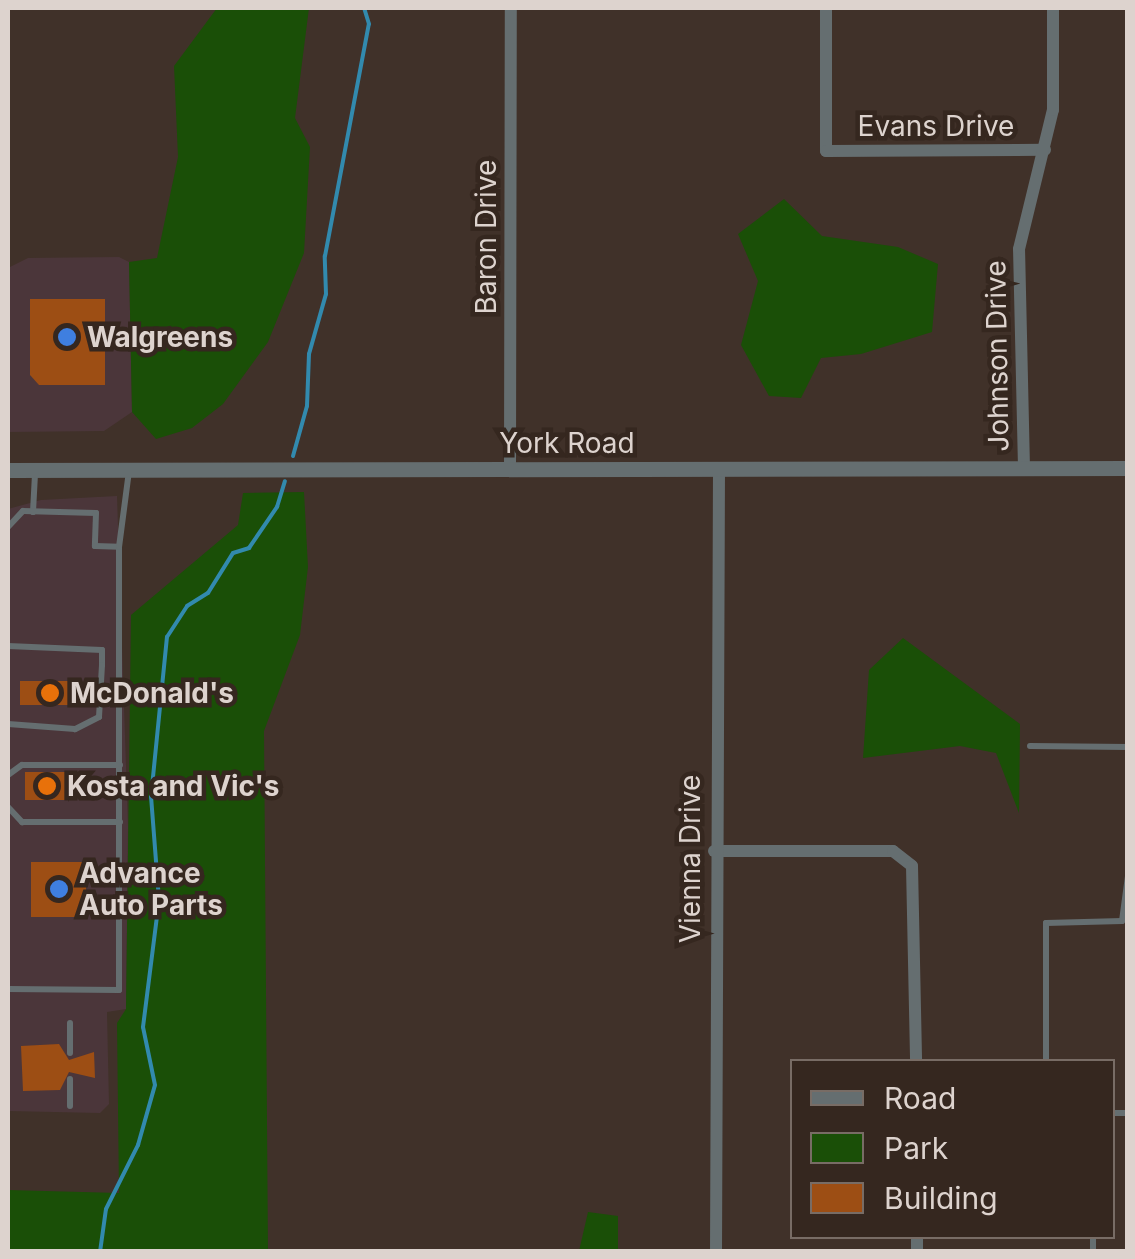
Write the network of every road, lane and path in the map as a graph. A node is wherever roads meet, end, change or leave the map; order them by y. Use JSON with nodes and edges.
{"nodes":[{"id":1,"x":512,"y":8,"type":"edge"},
{"id":2,"x":826,"y":8,"type":"edge"},
{"id":3,"x":1054,"y":8,"type":"edge"},
{"id":4,"x":1045,"y":150,"type":"junction"},
{"id":5,"x":510,"y":468,"type":"junction"},
{"id":6,"x":719,"y":468,"type":"junction"},
{"id":7,"x":1024,"y":468,"type":"junction"},
{"id":8,"x":1128,"y":468,"type":"edge"},
{"id":9,"x":8,"y":470,"type":"edge"},
{"id":10,"x":35,"y":470,"type":"junction"},
{"id":11,"x":129,"y":470,"type":"junction"},
{"id":12,"x":33,"y":512,"type":"junction"},
{"id":13,"x":8,"y":528,"type":"edge"},
{"id":14,"x":120,"y":547,"type":"junction"},
{"id":15,"x":8,"y":646,"type":"edge"},
{"id":16,"x":102,"y":650,"type":"junction"},
{"id":17,"x":120,"y":650,"type":"junction"},
{"id":18,"x":10,"y":724,"type":"edge"},
{"id":19,"x":1030,"y":746,"type":"dead end"},
{"id":20,"x":1128,"y":747,"type":"edge"},
{"id":21,"x":120,"y":764,"type":"junction"},
{"id":22,"x":8,"y":775,"type":"edge"},
{"id":23,"x":8,"y":806,"type":"edge"},
{"id":24,"x":120,"y":822,"type":"junction"},
{"id":25,"x":714,"y":851,"type":"junction"},
{"id":26,"x":1128,"y":876,"type":"edge"},
{"id":27,"x":8,"y":989,"type":"edge"},
{"id":28,"x":70,"y":1023,"type":"dead end"},
{"id":29,"x":70,"y":1052,"type":"dead end"},
{"id":30,"x":916,"y":1059,"type":"edge"},
{"id":31,"x":1046,"y":1059,"type":"edge"},
{"id":32,"x":70,"y":1079,"type":"dead end"},
{"id":33,"x":70,"y":1106,"type":"dead end"},
{"id":34,"x":716,"y":1252,"type":"edge"}],
"edges":[{"from":1,"to":5,"type":"street","name":"Baron Drive"},
{"from":2,"to":4,"type":"street","name":"Evans Drive"},
{"from":3,"to":4,"type":"street","name":"Johnson Drive"},
{"from":4,"to":7,"type":"street","name":"Johnson Drive"},
{"from":5,"to":6,"type":"street","name":"York Road"},
{"from":5,"to":11,"type":"street","name":"York Road"},
{"from":6,"to":7,"type":"street","name":"York Road"},
{"from":6,"to":25,"type":"street","name":"Vienna Drive"},
{"from":7,"to":8,"type":"street","name":"York Road"},
{"from":9,"to":10,"type":"street","name":"York Road"},
{"from":10,"to":11,"type":"street","name":"York Road"},
{"from":10,"to":12,"type":"lane"},
{"from":11,"to":14,"type":"lane"},
{"from":12,"to":13,"type":"lane"},
{"from":12,"to":14,"type":"lane"},
{"from":14,"to":17,"type":"lane"},
{"from":15,"to":16,"type":"lane"},
{"from":16,"to":17,"type":"lane"},
{"from":16,"to":18,"type":"lane"},
{"from":17,"to":21,"type":"lane"},
{"from":19,"to":20,"type":"lane"},
{"from":21,"to":22,"type":"lane"},
{"from":21,"to":24,"type":"lane"},
{"from":23,"to":24,"type":"lane"},
{"from":24,"to":27,"type":"lane"},
{"from":25,"to":30,"type":"street"},
{"from":25,"to":34,"type":"street","name":"Vienna Drive"},
{"from":26,"to":31,"type":"lane"},
{"from":28,"to":29,"type":"lane"},
{"from":32,"to":33,"type":"lane"}]}
